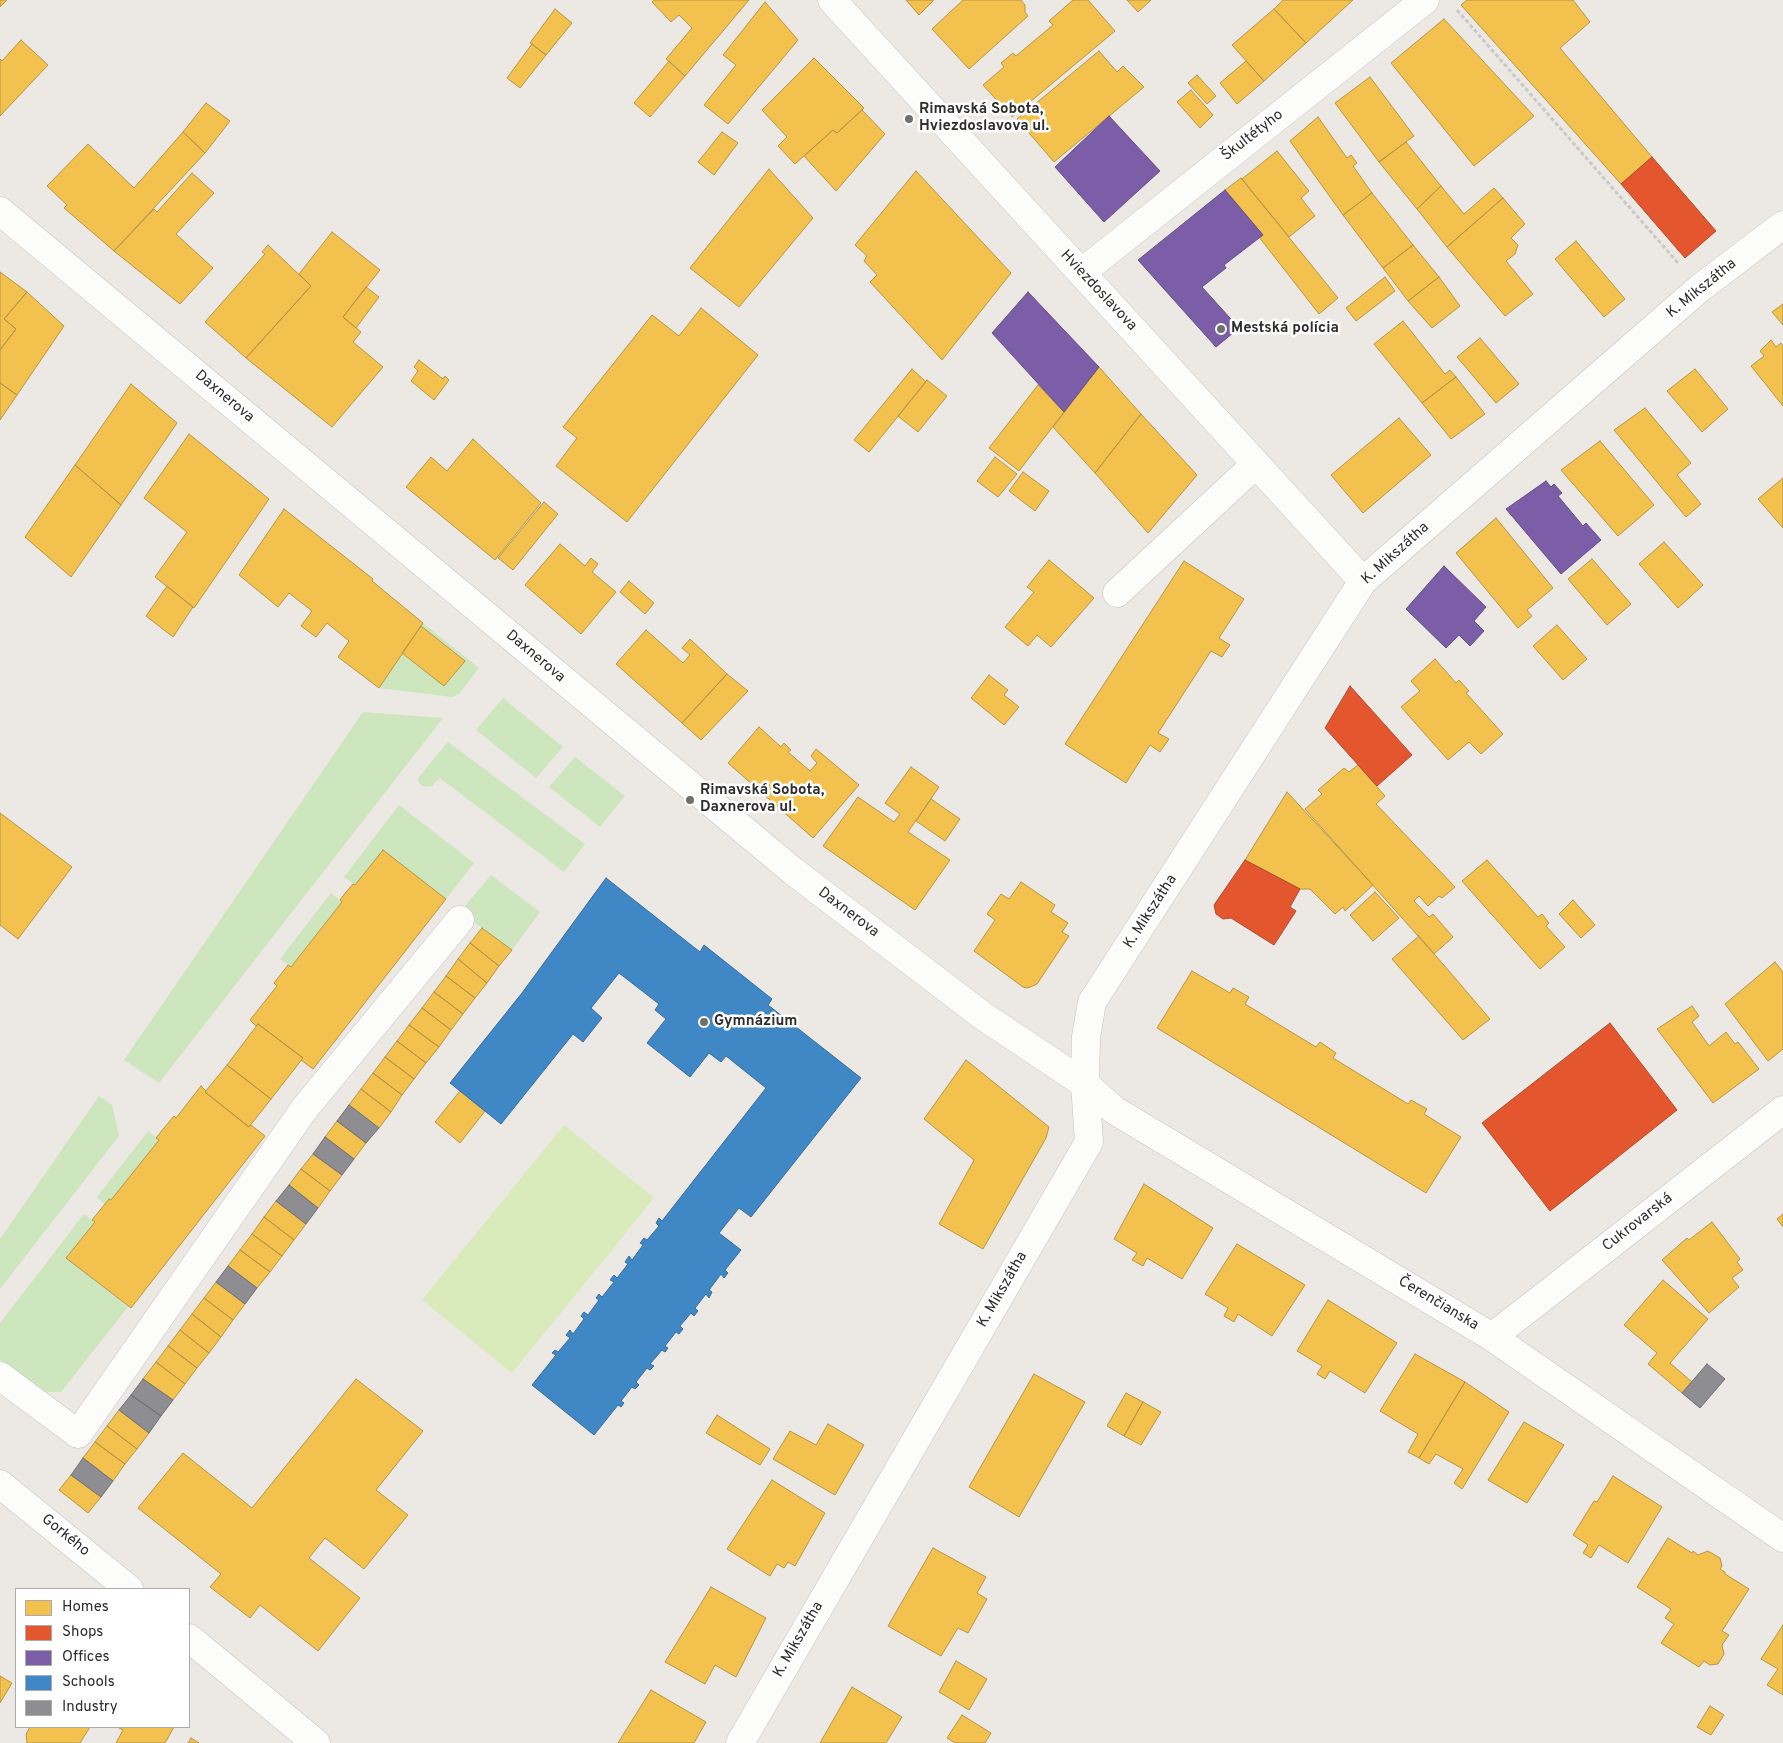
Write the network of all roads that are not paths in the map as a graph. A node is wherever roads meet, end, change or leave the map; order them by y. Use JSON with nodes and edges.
{"nodes":[{"id":1,"x":832,"y":0,"type":"edge"},
{"id":2,"x":1419,"y":2,"type":"edge"},
{"id":3,"x":0,"y":211,"type":"edge"},
{"id":4,"x":1783,"y":225,"type":"edge"},
{"id":5,"x":1082,"y":272,"type":"junction"},
{"id":6,"x":1256,"y":464,"type":"junction"},
{"id":7,"x":1363,"y":582,"type":"junction"},
{"id":8,"x":1118,"y":593,"type":"dead end"},
{"id":9,"x":460,"y":920,"type":"dead end"},
{"id":10,"x":1084,"y":1084,"type":"junction"},
{"id":11,"x":1783,"y":1110,"type":"edge"},
{"id":12,"x":1492,"y":1337,"type":"junction"},
{"id":13,"x":0,"y":1376,"type":"edge"},
{"id":14,"x":0,"y":1484,"type":"edge"},
{"id":15,"x":1783,"y":1538,"type":"edge"},
{"id":16,"x":128,"y":1588,"type":"edge"},
{"id":17,"x":190,"y":1639,"type":"edge"},
{"id":18,"x":316,"y":1743,"type":"edge"},
{"id":19,"x":740,"y":1743,"type":"edge"}],
"edges":[{"from":1,"to":5,"type":"street","name":"Hviezdoslavova"},
{"from":2,"to":5,"type":"street","name":"Škultétyho"},
{"from":3,"to":10,"type":"street","name":"Daxnerova"},
{"from":4,"to":7,"type":"street","name":"K. Mikszátha"},
{"from":5,"to":6,"type":"street","name":"Hviezdoslavova"},
{"from":6,"to":7,"type":"street","name":"Hviezdoslavova"},
{"from":6,"to":8,"type":"street"},
{"from":7,"to":10,"type":"street","name":"K. Mikszátha"},
{"from":9,"to":13,"type":"street"},
{"from":10,"to":12,"type":"street","name":"Čerenčianska"},
{"from":10,"to":19,"type":"street","name":"K. Mikszátha"},
{"from":11,"to":12,"type":"street","name":"Cukrovarská"},
{"from":12,"to":15,"type":"street","name":"Čerenčianska"},
{"from":14,"to":16,"type":"street","name":"Gorkého"},
{"from":17,"to":18,"type":"street"}]}
